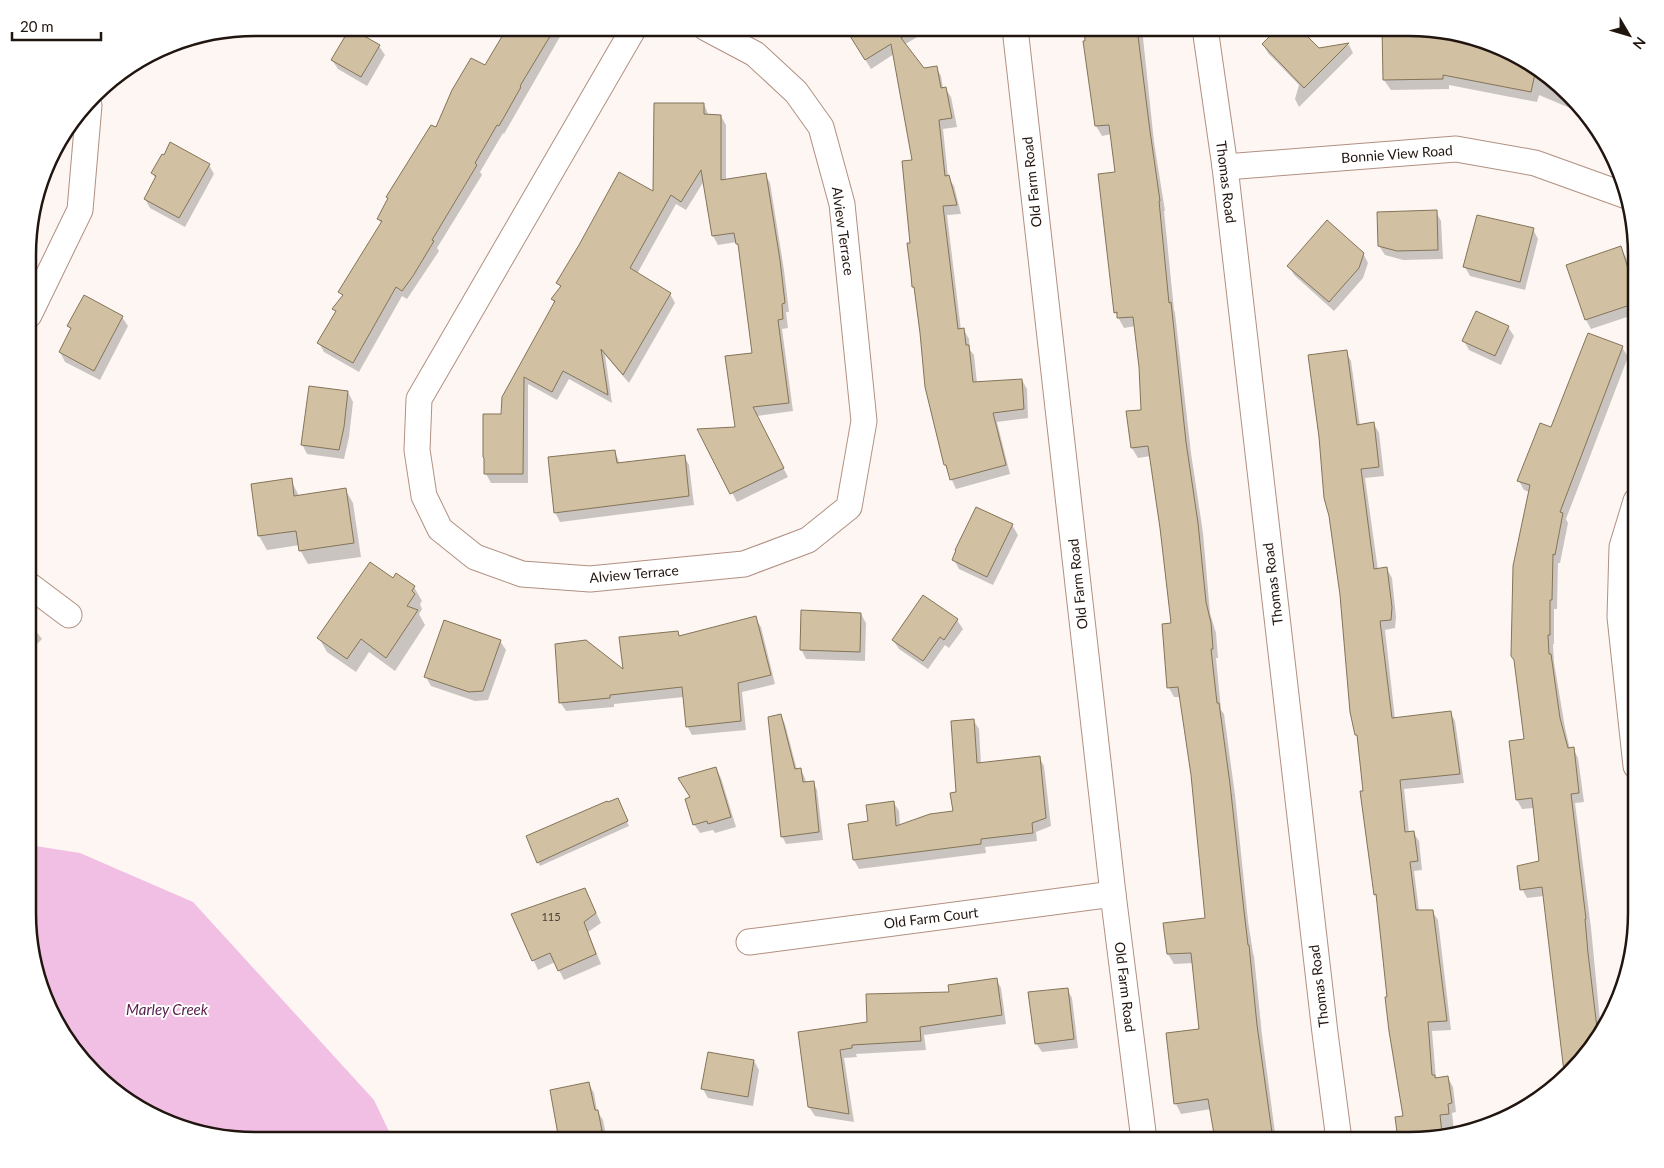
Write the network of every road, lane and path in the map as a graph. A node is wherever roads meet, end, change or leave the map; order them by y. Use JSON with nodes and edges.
{"nodes":[{"id":1,"x":629,"y":36,"type":"edge"},
{"id":2,"x":721,"y":36,"type":"edge"},
{"id":3,"x":1016,"y":36,"type":"edge"},
{"id":4,"x":1205,"y":36,"type":"edge"},
{"id":5,"x":88,"y":114,"type":"edge"},
{"id":6,"x":1225,"y":168,"type":"junction"},
{"id":7,"x":1618,"y":193,"type":"edge"},
{"id":8,"x":36,"y":300,"type":"edge"},
{"id":9,"x":1628,"y":527,"type":"edge"},
{"id":10,"x":36,"y":590,"type":"edge"},
{"id":11,"x":69,"y":614,"type":"dead end"},
{"id":12,"x":1628,"y":655,"type":"edge"},
{"id":13,"x":1113,"y":894,"type":"junction"},
{"id":14,"x":749,"y":942,"type":"dead end"},
{"id":15,"x":1143,"y":1132,"type":"edge"},
{"id":16,"x":1338,"y":1132,"type":"edge"}],
"edges":[{"from":1,"to":2,"type":"street","name":"Alview Terrace"},
{"from":3,"to":13,"type":"street","name":"Old Farm Road"},
{"from":4,"to":6,"type":"street","name":"Thomas Road"},
{"from":5,"to":8,"type":"street"},
{"from":6,"to":7,"type":"street","name":"Bonnie View Road"},
{"from":6,"to":16,"type":"street","name":"Thomas Road"},
{"from":9,"to":12,"type":"street"},
{"from":10,"to":11,"type":"street"},
{"from":13,"to":14,"type":"street","name":"Old Farm Court"},
{"from":13,"to":15,"type":"street","name":"Old Farm Road"}]}
